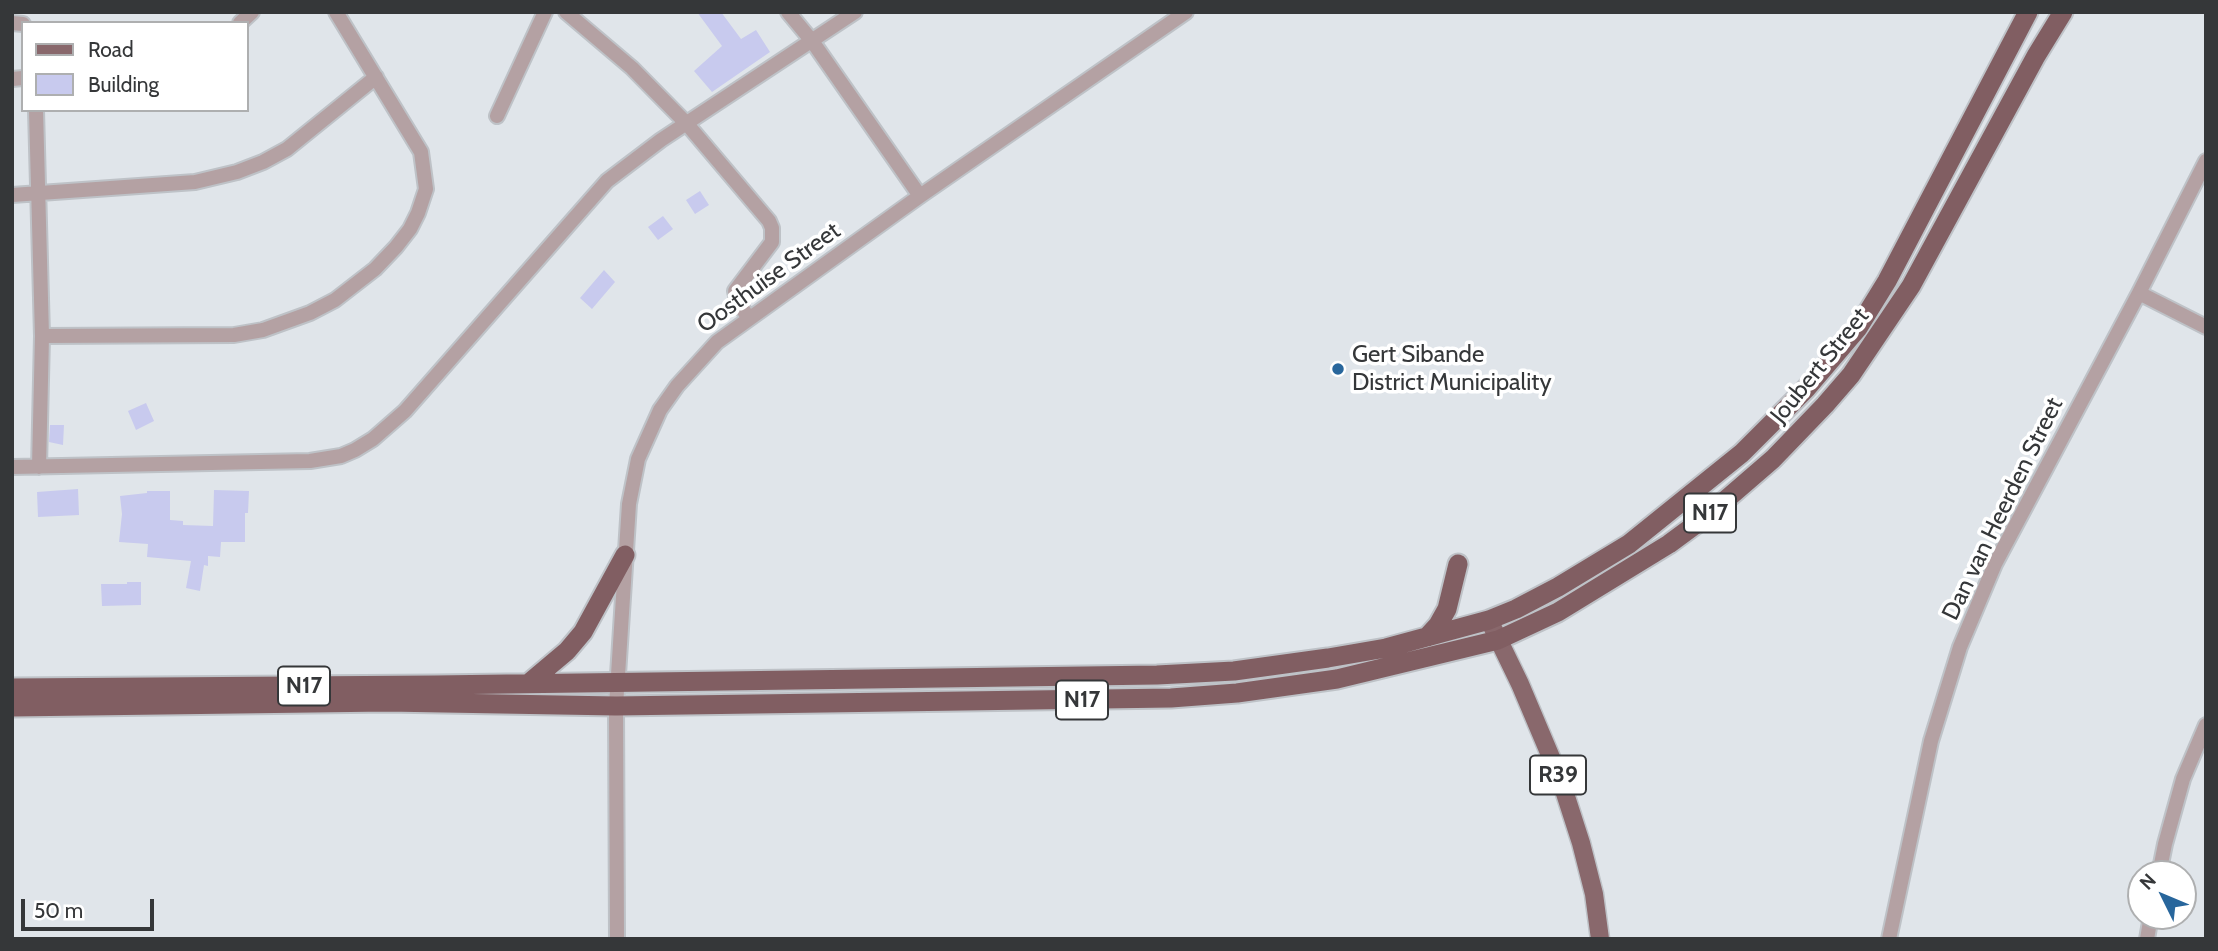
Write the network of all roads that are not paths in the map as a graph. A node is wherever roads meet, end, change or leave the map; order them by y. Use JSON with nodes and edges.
{"nodes":[{"id":1,"x":336,"y":12,"type":"edge"},
{"id":2,"x":545,"y":12,"type":"edge"},
{"id":3,"x":566,"y":12,"type":"edge"},
{"id":4,"x":788,"y":12,"type":"edge"},
{"id":5,"x":855,"y":12,"type":"edge"},
{"id":6,"x":1186,"y":12,"type":"edge"},
{"id":7,"x":2017,"y":12,"type":"edge"},
{"id":8,"x":2028,"y":12,"type":"edge"},
{"id":9,"x":2063,"y":12,"type":"edge"},
{"id":10,"x":2015,"y":36,"type":"junction"},
{"id":11,"x":812,"y":41,"type":"junction"},
{"id":12,"x":376,"y":77,"type":"junction"},
{"id":13,"x":36,"y":112,"type":"edge"},
{"id":14,"x":497,"y":116,"type":"dead end"},
{"id":15,"x":687,"y":124,"type":"junction"},
{"id":16,"x":2206,"y":161,"type":"edge"},
{"id":17,"x":38,"y":193,"type":"junction"},
{"id":18,"x":12,"y":195,"type":"edge"},
{"id":19,"x":920,"y":196,"type":"junction"},
{"id":20,"x":2139,"y":293,"type":"junction"},
{"id":21,"x":749,"y":318,"type":"junction"},
{"id":22,"x":2206,"y":327,"type":"edge"},
{"id":23,"x":42,"y":336,"type":"junction"},
{"id":24,"x":12,"y":467,"type":"edge"},
{"id":25,"x":39,"y":467,"type":"junction"},
{"id":26,"x":625,"y":555,"type":"junction"},
{"id":27,"x":1458,"y":564,"type":"dead end"},
{"id":28,"x":1489,"y":620,"type":"junction"},
{"id":29,"x":1427,"y":636,"type":"junction"},
{"id":30,"x":1499,"y":640,"type":"junction"},
{"id":31,"x":529,"y":683,"type":"junction"},
{"id":32,"x":617,"y":683,"type":"junction"},
{"id":33,"x":12,"y":688,"type":"edge"},
{"id":34,"x":616,"y":706,"type":"junction"},
{"id":35,"x":12,"y":707,"type":"edge"},
{"id":36,"x":2206,"y":725,"type":"edge"},
{"id":37,"x":2162,"y":860,"type":"edge"},
{"id":38,"x":617,"y":939,"type":"edge"},
{"id":39,"x":1600,"y":939,"type":"edge"},
{"id":40,"x":1889,"y":939,"type":"edge"}],
"edges":[{"from":1,"to":12,"type":"street"},
{"from":2,"to":14,"type":"street"},
{"from":3,"to":15,"type":"street"},
{"from":4,"to":11,"type":"street"},
{"from":5,"to":11,"type":"street"},
{"from":6,"to":19,"type":"street","name":"Oosthuise Street"},
{"from":7,"to":10,"type":"highway"},
{"from":8,"to":10,"type":"highway","name":"Joubert Street","number":"N17"},
{"from":9,"to":30,"type":"highway","name":"Joubert Street","number":"N17"},
{"from":10,"to":28,"type":"highway","name":"Joubert Street","number":"N17"},
{"from":11,"to":15,"type":"street"},
{"from":11,"to":19,"type":"street"},
{"from":12,"to":17,"type":"street"},
{"from":12,"to":23,"type":"street"},
{"from":13,"to":17,"type":"street"},
{"from":15,"to":21,"type":"street"},
{"from":15,"to":25,"type":"street"},
{"from":16,"to":20,"type":"street","name":"Dan van Heerden Street"},
{"from":17,"to":18,"type":"street"},
{"from":17,"to":23,"type":"street"},
{"from":19,"to":21,"type":"street","name":"Oosthuise Street"},
{"from":20,"to":22,"type":"street"},
{"from":20,"to":40,"type":"street","name":"Dan van Heerden Street"},
{"from":21,"to":26,"type":"street","name":"Oosthuise Street"},
{"from":23,"to":25,"type":"street"},
{"from":24,"to":25,"type":"street"},
{"from":26,"to":31,"type":"highway"},
{"from":26,"to":32,"type":"street","name":"Oosthuise Street"},
{"from":27,"to":29,"type":"highway"},
{"from":28,"to":29,"type":"highway","number":"N17"},
{"from":28,"to":30,"type":"main road","number":"R39"},
{"from":29,"to":32,"type":"highway","number":"N17"},
{"from":30,"to":34,"type":"highway","number":"N17"},
{"from":30,"to":39,"type":"main road","number":"R39"},
{"from":31,"to":32,"type":"highway","number":"N17"},
{"from":31,"to":33,"type":"highway","number":"N17"},
{"from":32,"to":34,"type":"street","name":"Oosthuise Street"},
{"from":34,"to":35,"type":"highway","number":"N17"},
{"from":34,"to":38,"type":"street","name":"Oosthuise Street"},
{"from":36,"to":37,"type":"street"}]}
